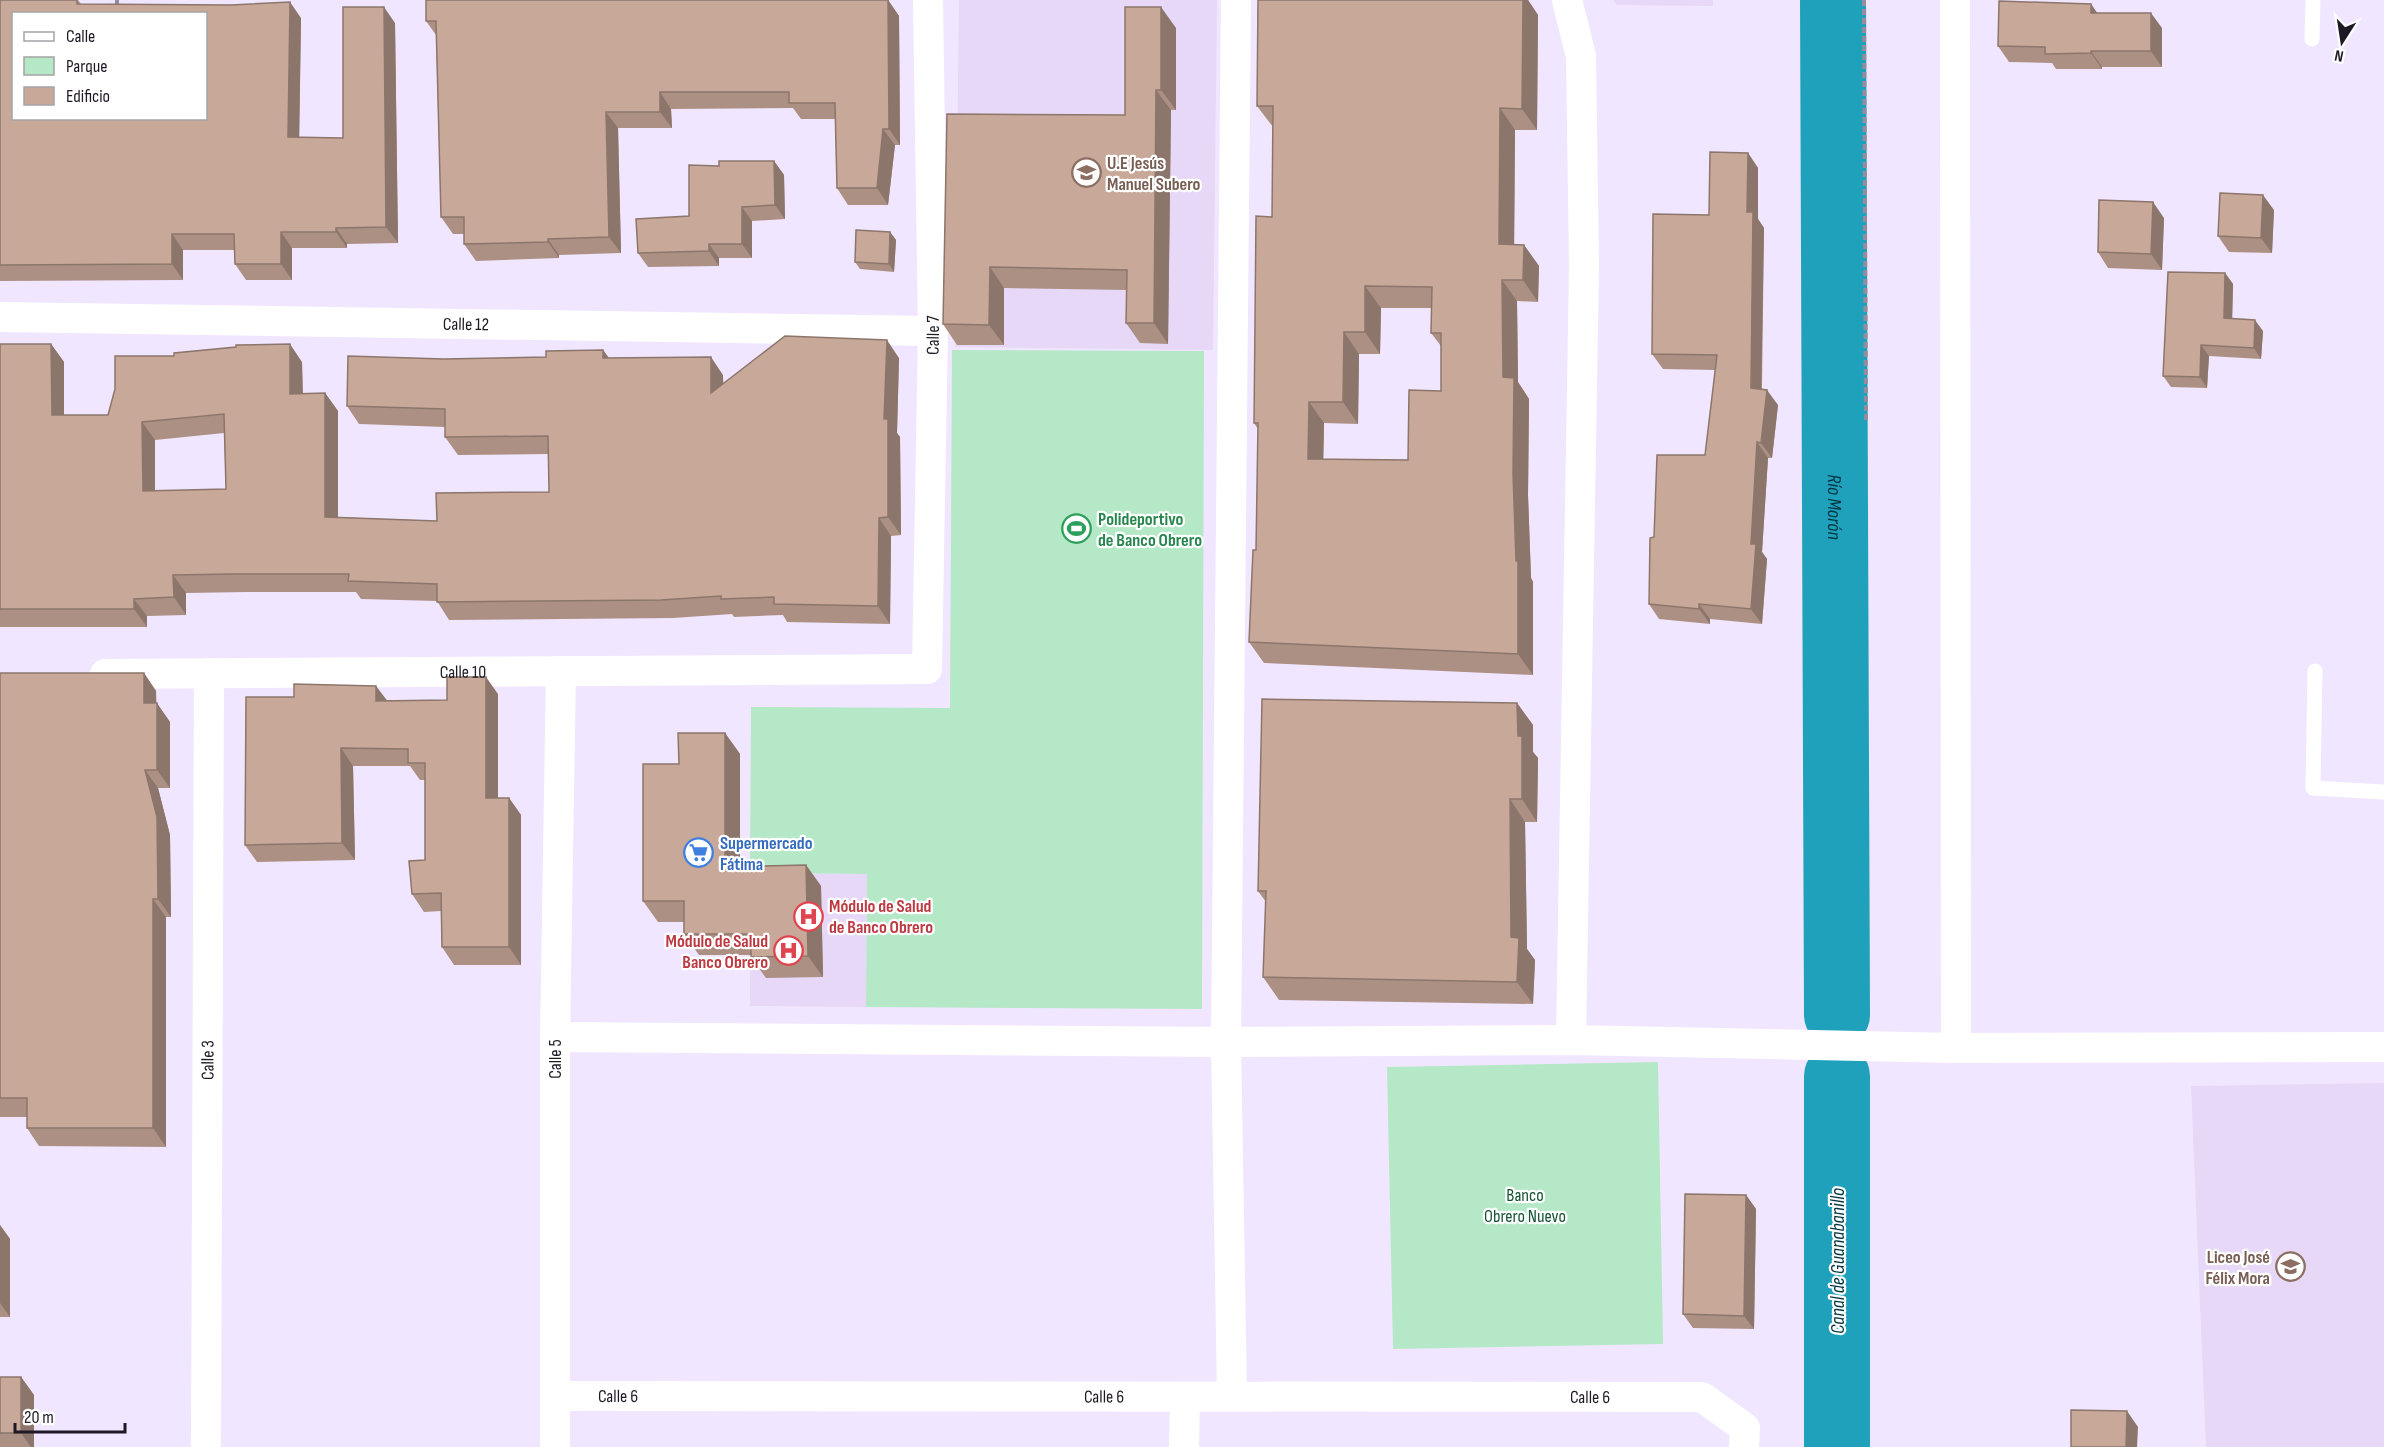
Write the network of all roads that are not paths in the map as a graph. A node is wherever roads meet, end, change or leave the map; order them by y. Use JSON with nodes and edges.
{"nodes":[{"id":1,"x":928,"y":0,"type":"edge"},
{"id":2,"x":1236,"y":0,"type":"edge"},
{"id":3,"x":1567,"y":0,"type":"edge"},
{"id":4,"x":1955,"y":0,"type":"edge"},
{"id":5,"x":2313,"y":0,"type":"edge"},
{"id":6,"x":2312,"y":39,"type":"dead end"},
{"id":7,"x":0,"y":316,"type":"edge"},
{"id":8,"x":933,"y":331,"type":"junction"},
{"id":9,"x":927,"y":669,"type":"joint"},
{"id":10,"x":561,"y":671,"type":"junction"},
{"id":11,"x":2315,"y":672,"type":"dead end"},
{"id":12,"x":209,"y":673,"type":"junction"},
{"id":13,"x":81,"y":674,"type":"edge"},
{"id":14,"x":2384,"y":792,"type":"edge"},
{"id":15,"x":555,"y":1037,"type":"junction"},
{"id":16,"x":1570,"y":1040,"type":"junction"},
{"id":17,"x":1226,"y":1042,"type":"junction"},
{"id":18,"x":1956,"y":1047,"type":"junction"},
{"id":19,"x":2384,"y":1047,"type":"edge"},
{"id":20,"x":1232,"y":1395,"type":"junction"},
{"id":21,"x":555,"y":1396,"type":"junction"},
{"id":22,"x":1185,"y":1398,"type":"junction"},
{"id":23,"x":206,"y":1447,"type":"edge"},
{"id":24,"x":555,"y":1447,"type":"edge"},
{"id":25,"x":1184,"y":1447,"type":"edge"},
{"id":26,"x":1744,"y":1447,"type":"edge"}],
"edges":[{"from":1,"to":8,"type":"street","name":"Calle 7"},
{"from":2,"to":17,"type":"street"},
{"from":3,"to":16,"type":"street"},
{"from":4,"to":18,"type":"street"},
{"from":5,"to":6,"type":"lane"},
{"from":7,"to":8,"type":"street","name":"Calle 12"},
{"from":8,"to":9,"type":"street","name":"Calle 7"},
{"from":9,"to":10,"type":"street","name":"Calle 10"},
{"from":10,"to":12,"type":"street","name":"Calle 10"},
{"from":10,"to":15,"type":"street","name":"Calle 5"},
{"from":11,"to":14,"type":"lane"},
{"from":12,"to":13,"type":"street","name":"Calle 10"},
{"from":12,"to":23,"type":"street","name":"Calle 3"},
{"from":15,"to":17,"type":"street"},
{"from":15,"to":21,"type":"street","name":"Calle 5"},
{"from":16,"to":17,"type":"street"},
{"from":16,"to":18,"type":"street"},
{"from":17,"to":20,"type":"street"},
{"from":18,"to":19,"type":"street"},
{"from":20,"to":22,"type":"street","name":"Calle 6"},
{"from":20,"to":26,"type":"street","name":"Calle 6"},
{"from":21,"to":22,"type":"street","name":"Calle 6"},
{"from":21,"to":24,"type":"street","name":"Calle 5"},
{"from":22,"to":25,"type":"street"}]}
